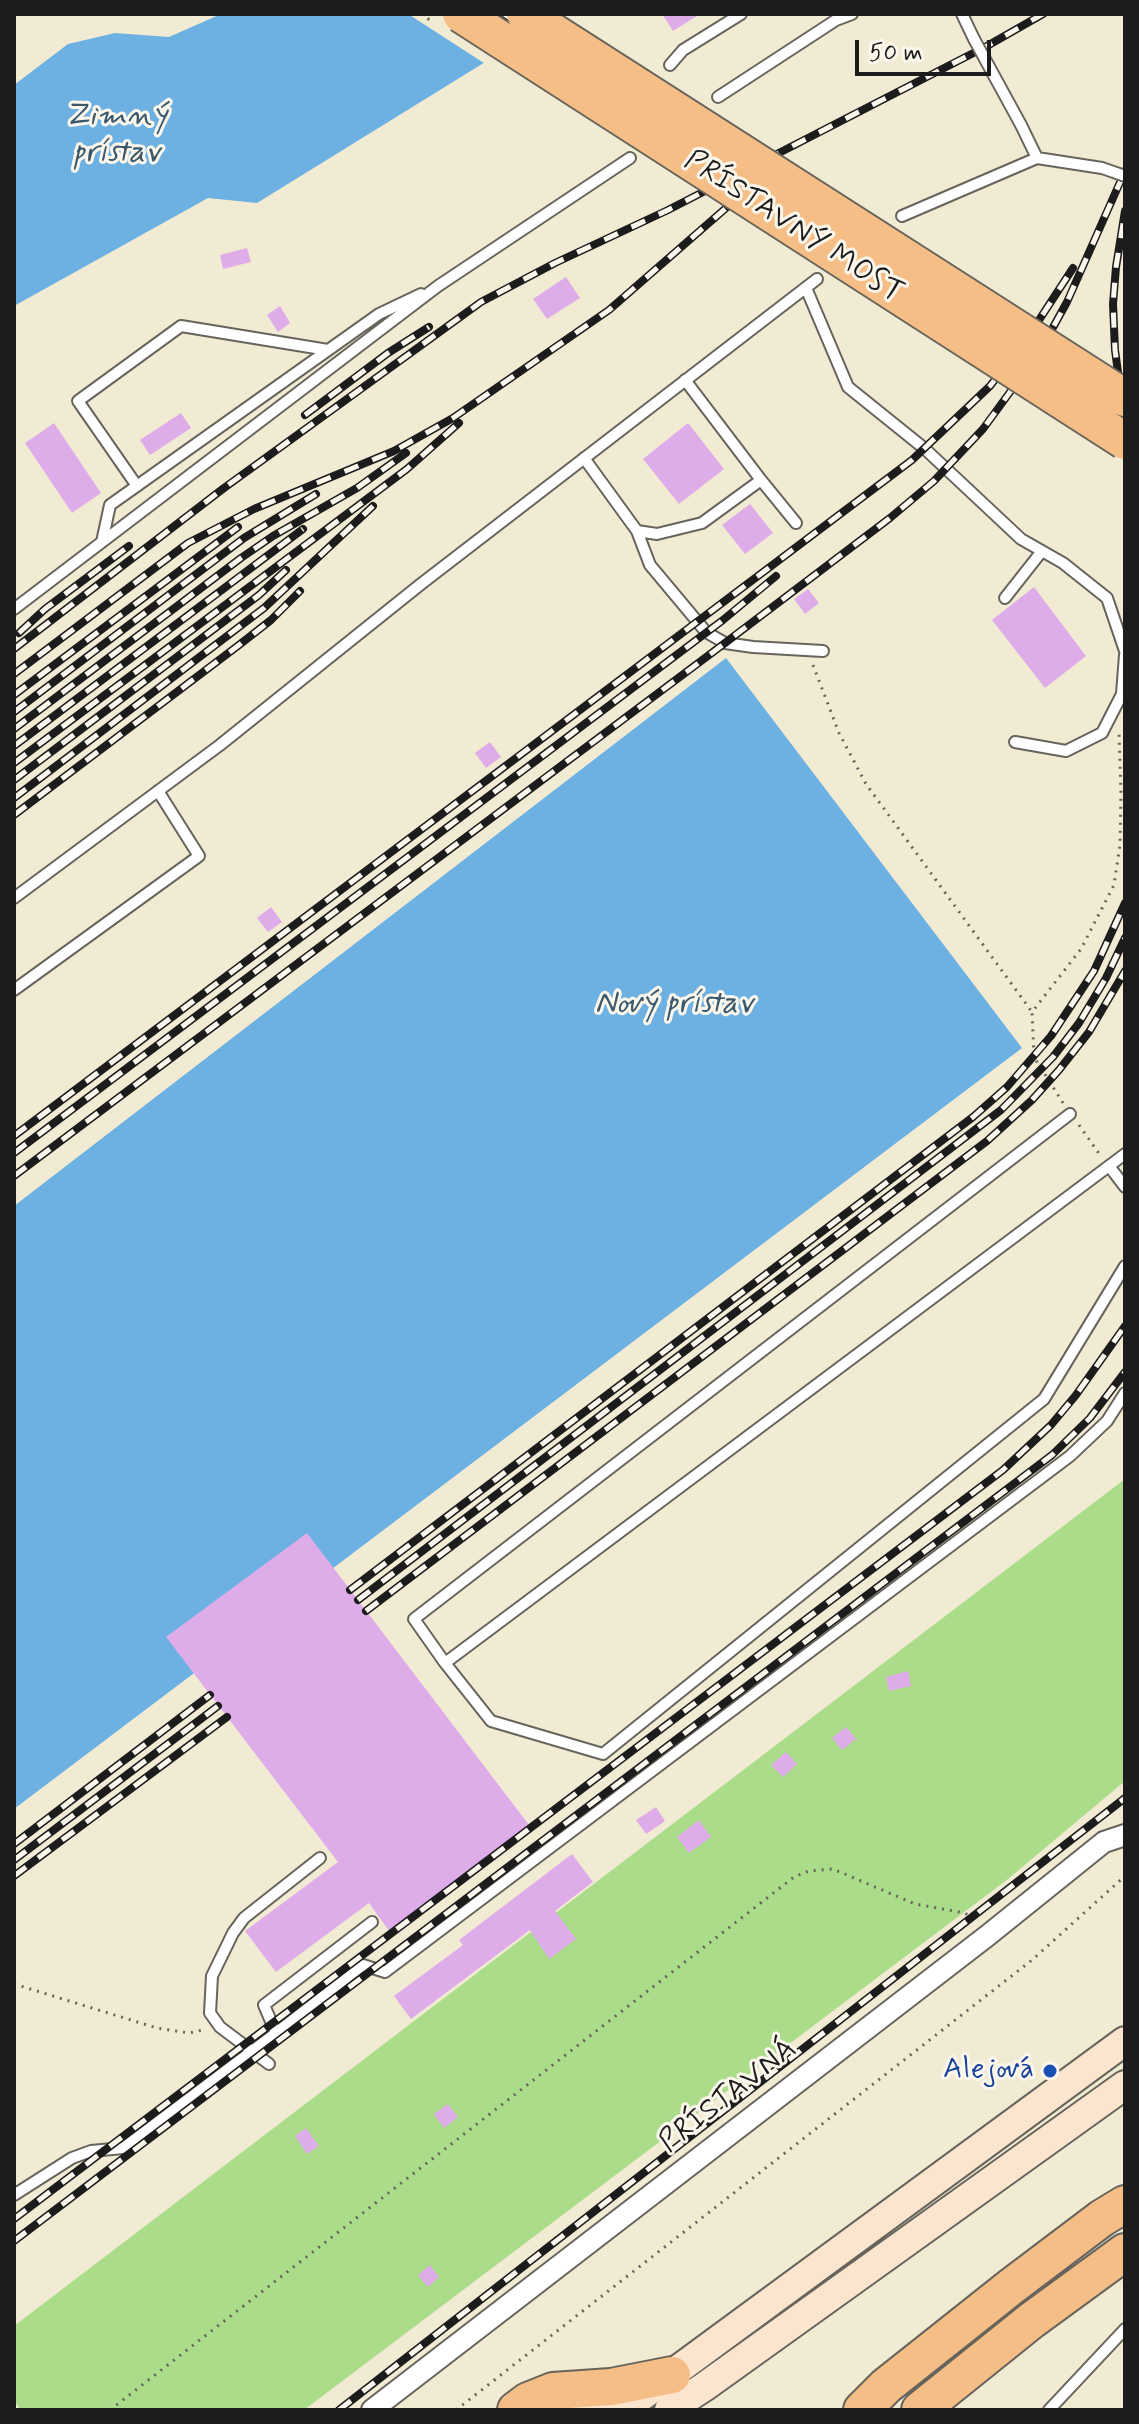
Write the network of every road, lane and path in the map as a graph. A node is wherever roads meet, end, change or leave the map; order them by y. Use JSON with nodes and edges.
{"nodes":[{"id":1,"x":461,"y":14,"type":"edge"},
{"id":2,"x":525,"y":14,"type":"edge"},
{"id":3,"x":741,"y":14,"type":"edge"},
{"id":4,"x":852,"y":14,"type":"edge"},
{"id":5,"x":962,"y":14,"type":"edge"},
{"id":6,"x":670,"y":65,"type":"dead end"},
{"id":7,"x":718,"y":97,"type":"dead end"},
{"id":8,"x":626,"y":158,"type":"dead end"},
{"id":9,"x":1037,"y":158,"type":"junction"},
{"id":10,"x":1125,"y":176,"type":"edge"},
{"id":11,"x":902,"y":216,"type":"dead end"},
{"id":12,"x":817,"y":279,"type":"dead end"},
{"id":13,"x":438,"y":286,"type":"junction"},
{"id":14,"x":806,"y":288,"type":"junction"},
{"id":15,"x":328,"y":350,"type":"junction"},
{"id":16,"x":685,"y":380,"type":"junction"},
{"id":17,"x":1125,"y":398,"type":"edge"},
{"id":18,"x":1125,"y":441,"type":"edge"},
{"id":19,"x":584,"y":458,"type":"junction"},
{"id":20,"x":761,"y":480,"type":"junction"},
{"id":21,"x":137,"y":486,"type":"junction"},
{"id":22,"x":796,"y":523,"type":"dead end"},
{"id":23,"x":637,"y":531,"type":"junction"},
{"id":24,"x":102,"y":542,"type":"junction"},
{"id":25,"x":1042,"y":551,"type":"junction"},
{"id":26,"x":1005,"y":598,"type":"dead end"},
{"id":27,"x":14,"y":609,"type":"edge"},
{"id":28,"x":807,"y":650,"type":"junction"},
{"id":29,"x":823,"y":651,"type":"dead end"},
{"id":30,"x":1125,"y":653,"type":"edge"},
{"id":31,"x":1118,"y":701,"type":"junction"},
{"id":32,"x":1015,"y":742,"type":"dead end"},
{"id":33,"x":158,"y":791,"type":"junction"},
{"id":34,"x":14,"y":898,"type":"edge"},
{"id":35,"x":14,"y":990,"type":"edge"},
{"id":36,"x":1032,"y":1012,"type":"junction"},
{"id":37,"x":1070,"y":1114,"type":"junction"},
{"id":38,"x":1125,"y":1154,"type":"edge"},
{"id":39,"x":1109,"y":1166,"type":"junction"},
{"id":40,"x":1125,"y":1187,"type":"edge"},
{"id":41,"x":1125,"y":1266,"type":"edge"},
{"id":42,"x":1125,"y":1393,"type":"edge"},
{"id":43,"x":445,"y":1663,"type":"junction"},
{"id":44,"x":1125,"y":1835,"type":"edge"},
{"id":45,"x":320,"y":1858,"type":"dead end"},
{"id":46,"x":1125,"y":1876,"type":"edge"},
{"id":47,"x":372,"y":1922,"type":"dead end"},
{"id":48,"x":987,"y":1936,"type":"junction"},
{"id":49,"x":14,"y":1984,"type":"edge"},
{"id":50,"x":220,"y":2027,"type":"junction"},
{"id":51,"x":276,"y":2033,"type":"junction"},
{"id":52,"x":1125,"y":2041,"type":"edge"},
{"id":53,"x":250,"y":2052,"type":"junction"},
{"id":54,"x":269,"y":2064,"type":"dead end"},
{"id":55,"x":1125,"y":2085,"type":"edge"},
{"id":56,"x":14,"y":2195,"type":"edge"},
{"id":57,"x":1125,"y":2204,"type":"edge"},
{"id":58,"x":1125,"y":2252,"type":"edge"},
{"id":59,"x":1125,"y":2329,"type":"edge"},
{"id":60,"x":688,"y":2391,"type":"edge"},
{"id":61,"x":110,"y":2410,"type":"edge"},
{"id":62,"x":372,"y":2410,"type":"edge"},
{"id":63,"x":456,"y":2410,"type":"edge"},
{"id":64,"x":516,"y":2410,"type":"edge"},
{"id":65,"x":547,"y":2410,"type":"edge"},
{"id":66,"x":598,"y":2410,"type":"edge"},
{"id":67,"x":623,"y":2410,"type":"edge"},
{"id":68,"x":669,"y":2410,"type":"edge"},
{"id":69,"x":862,"y":2410,"type":"edge"},
{"id":70,"x":920,"y":2410,"type":"edge"},
{"id":71,"x":1049,"y":2410,"type":"edge"}],
"edges":[{"from":1,"to":18,"type":"highway","name":"PRÍSTAVNÝ MOST","bridge":true},
{"from":2,"to":17,"type":"highway","name":"PRÍSTAVNÝ MOST","bridge":true},
{"from":3,"to":6,"type":"lane"},
{"from":4,"to":7,"type":"lane"},
{"from":5,"to":9,"type":"lane","bridge":true},
{"from":8,"to":13,"type":"lane"},
{"from":9,"to":10,"type":"lane","bridge":true},
{"from":9,"to":11,"type":"lane"},
{"from":12,"to":14,"type":"lane"},
{"from":13,"to":15,"type":"lane"},
{"from":13,"to":24,"type":"lane"},
{"from":14,"to":16,"type":"lane"},
{"from":14,"to":25,"type":"lane"},
{"from":15,"to":21,"type":"lane"},
{"from":15,"to":21,"type":"lane"},
{"from":16,"to":19,"type":"lane"},
{"from":16,"to":20,"type":"lane"},
{"from":19,"to":23,"type":"lane"},
{"from":19,"to":33,"type":"lane"},
{"from":20,"to":22,"type":"lane"},
{"from":20,"to":23,"type":"lane"},
{"from":21,"to":24,"type":"lane"},
{"from":23,"to":28,"type":"lane"},
{"from":24,"to":27,"type":"lane"},
{"from":25,"to":26,"type":"lane"},
{"from":25,"to":30,"type":"lane"},
{"from":28,"to":29,"type":"lane"},
{"from":28,"to":36,"type":"path"},
{"from":30,"to":31,"type":"lane"},
{"from":31,"to":32,"type":"lane"},
{"from":31,"to":36,"type":"path"},
{"from":33,"to":34,"type":"lane"},
{"from":33,"to":35,"type":"lane"},
{"from":36,"to":37,"type":"path"},
{"from":37,"to":39,"type":"path"},
{"from":37,"to":43,"type":"lane"},
{"from":38,"to":39,"type":"lane"},
{"from":39,"to":40,"type":"lane"},
{"from":39,"to":43,"type":"lane"},
{"from":41,"to":43,"type":"lane"},
{"from":42,"to":51,"type":"lane"},
{"from":44,"to":48,"type":"street","name":"PRÍSTAVNÁ"},
{"from":45,"to":50,"type":"lane"},
{"from":46,"to":63,"type":"path"},
{"from":47,"to":51,"type":"lane"},
{"from":48,"to":61,"type":"path"},
{"from":48,"to":62,"type":"street","name":"PRÍSTAVNÁ"},
{"from":49,"to":50,"type":"path"},
{"from":50,"to":53,"type":"lane"},
{"from":51,"to":53,"type":"lane"},
{"from":52,"to":60,"type":"main road"},
{"from":53,"to":54,"type":"lane"},
{"from":53,"to":56,"type":"lane"},
{"from":55,"to":60,"type":"main road"},
{"from":57,"to":69,"type":"highway"},
{"from":58,"to":70,"type":"highway"},
{"from":59,"to":71,"type":"lane"},
{"from":60,"to":64,"type":"highway"},
{"from":60,"to":67,"type":"main road"},
{"from":60,"to":68,"type":"main road"},
{"from":65,"to":66,"type":"main road"}]}
